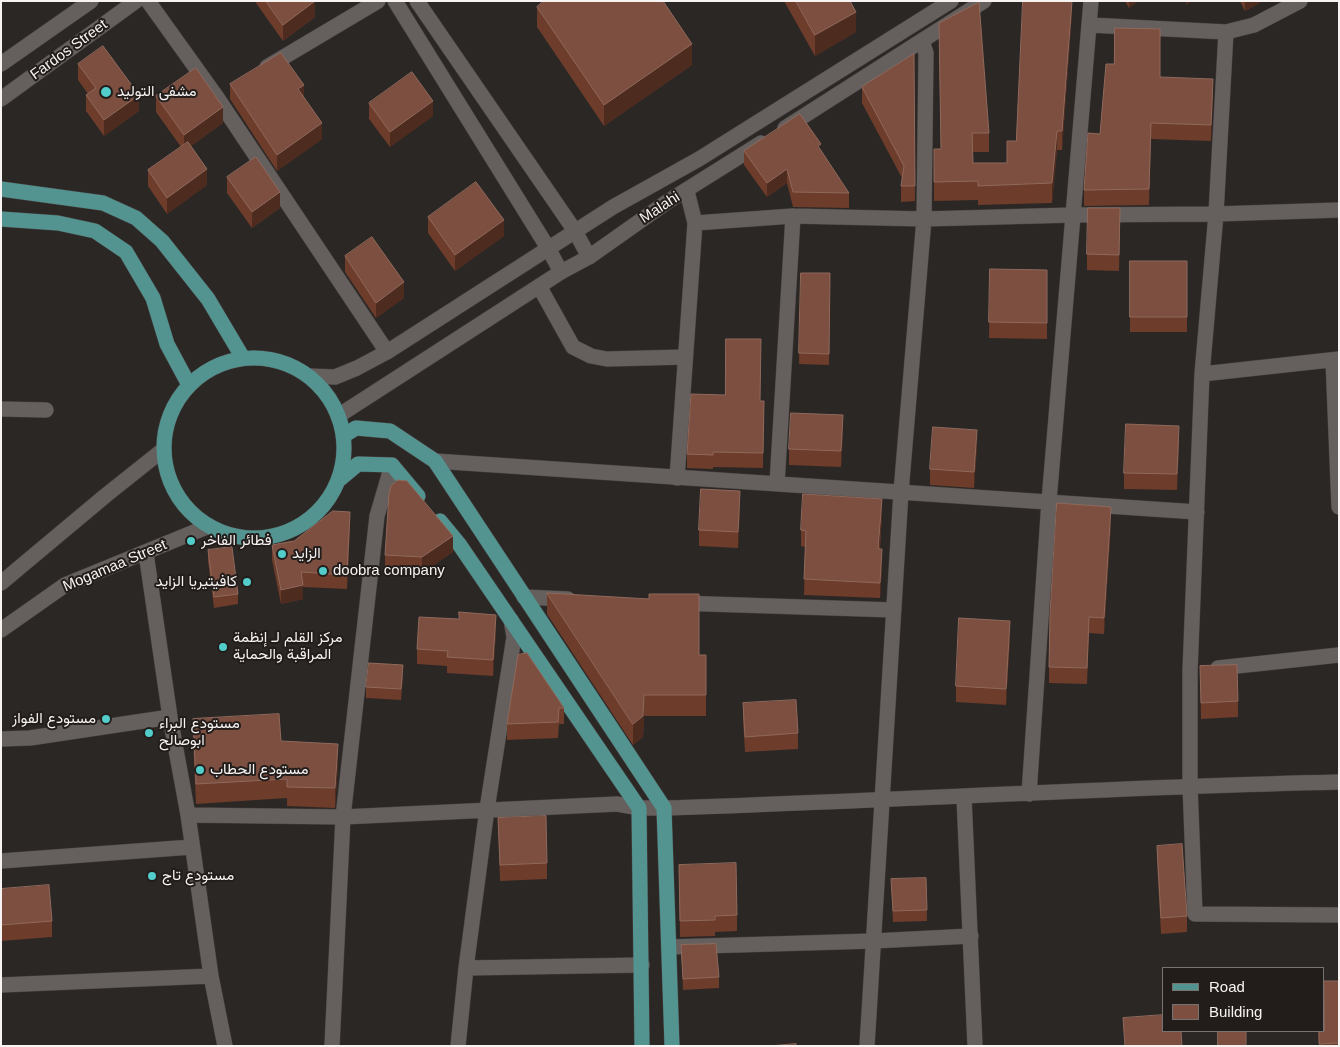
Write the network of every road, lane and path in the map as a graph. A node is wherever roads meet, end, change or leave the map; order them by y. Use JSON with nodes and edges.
{"nodes":[{"id":1,"x":91,"y":1,"type":"edge"},
{"id":2,"x":136,"y":1,"type":"edge"},
{"id":3,"x":148,"y":1,"type":"edge"},
{"id":4,"x":378,"y":1,"type":"edge"},
{"id":5,"x":394,"y":1,"type":"edge"},
{"id":6,"x":417,"y":1,"type":"edge"},
{"id":7,"x":951,"y":1,"type":"edge"},
{"id":8,"x":984,"y":1,"type":"edge"},
{"id":9,"x":1092,"y":1,"type":"edge"},
{"id":10,"x":1300,"y":1,"type":"edge"},
{"id":11,"x":1090,"y":25,"type":"junction"},
{"id":12,"x":1226,"y":32,"type":"junction"},
{"id":13,"x":922,"y":41,"type":"junction"},
{"id":14,"x":1,"y":64,"type":"edge"},
{"id":15,"x":250,"y":76,"type":"edge"},
{"id":16,"x":1,"y":99,"type":"edge"},
{"id":17,"x":1,"y":189,"type":"edge"},
{"id":18,"x":687,"y":191,"type":"junction"},
{"id":19,"x":1339,"y":210,"type":"edge"},
{"id":20,"x":1216,"y":214,"type":"junction"},
{"id":21,"x":1073,"y":215,"type":"junction"},
{"id":22,"x":793,"y":216,"type":"junction"},
{"id":23,"x":1,"y":219,"type":"edge"},
{"id":24,"x":924,"y":219,"type":"junction"},
{"id":25,"x":695,"y":223,"type":"junction"},
{"id":26,"x":575,"y":232,"type":"junction"},
{"id":27,"x":548,"y":248,"type":"junction"},
{"id":28,"x":589,"y":257,"type":"junction"},
{"id":29,"x":561,"y":272,"type":"junction"},
{"id":30,"x":539,"y":286,"type":"junction"},
{"id":31,"x":387,"y":352,"type":"junction"},
{"id":32,"x":685,"y":356,"type":"junction"},
{"id":33,"x":243,"y":358,"type":"junction"},
{"id":34,"x":1336,"y":359,"type":"edge"},
{"id":35,"x":1202,"y":374,"type":"junction"},
{"id":36,"x":309,"y":376,"type":"junction"},
{"id":37,"x":189,"y":386,"type":"junction"},
{"id":38,"x":1,"y":409,"type":"edge"},
{"id":39,"x":46,"y":410,"type":"dead end"},
{"id":40,"x":338,"y":416,"type":"junction"},
{"id":41,"x":343,"y":436,"type":"junction"},
{"id":42,"x":164,"y":449,"type":"junction"},
{"id":43,"x":435,"y":461,"type":"junction"},
{"id":44,"x":392,"y":465,"type":"junction"},
{"id":45,"x":676,"y":478,"type":"junction"},
{"id":46,"x":340,"y":479,"type":"junction"},
{"id":47,"x":777,"y":484,"type":"junction"},
{"id":48,"x":901,"y":492,"type":"junction"},
{"id":49,"x":1049,"y":501,"type":"junction"},
{"id":50,"x":1339,"y":507,"type":"edge"},
{"id":51,"x":1197,"y":512,"type":"junction"},
{"id":52,"x":209,"y":526,"type":"junction"},
{"id":53,"x":480,"y":530,"type":"junction"},
{"id":54,"x":459,"y":544,"type":"junction"},
{"id":55,"x":146,"y":553,"type":"junction"},
{"id":56,"x":1,"y":584,"type":"edge"},
{"id":57,"x":524,"y":597,"type":"junction"},
{"id":58,"x":583,"y":599,"type":"edge"},
{"id":59,"x":661,"y":602,"type":"edge"},
{"id":60,"x":894,"y":610,"type":"junction"},
{"id":61,"x":511,"y":620,"type":"junction"},
{"id":62,"x":1,"y":630,"type":"edge"},
{"id":63,"x":1339,"y":655,"type":"edge"},
{"id":64,"x":1190,"y":671,"type":"junction"},
{"id":65,"x":170,"y":717,"type":"junction"},
{"id":66,"x":1,"y":739,"type":"edge"},
{"id":67,"x":1339,"y":782,"type":"edge"},
{"id":68,"x":1190,"y":785,"type":"junction"},
{"id":69,"x":1029,"y":794,"type":"junction"},
{"id":70,"x":964,"y":797,"type":"junction"},
{"id":71,"x":882,"y":800,"type":"junction"},
{"id":72,"x":639,"y":808,"type":"junction"},
{"id":73,"x":664,"y":808,"type":"junction"},
{"id":74,"x":487,"y":809,"type":"junction"},
{"id":75,"x":188,"y":815,"type":"junction"},
{"id":76,"x":343,"y":818,"type":"junction"},
{"id":77,"x":192,"y":847,"type":"junction"},
{"id":78,"x":1,"y":861,"type":"edge"},
{"id":79,"x":1339,"y":914,"type":"edge"},
{"id":80,"x":971,"y":936,"type":"junction"},
{"id":81,"x":873,"y":941,"type":"junction"},
{"id":82,"x":669,"y":947,"type":"junction"},
{"id":83,"x":642,"y":965,"type":"junction"},
{"id":84,"x":466,"y":968,"type":"junction"},
{"id":85,"x":211,"y":976,"type":"junction"},
{"id":86,"x":1,"y":985,"type":"edge"},
{"id":87,"x":225,"y":1046,"type":"edge"},
{"id":88,"x":332,"y":1046,"type":"edge"},
{"id":89,"x":458,"y":1046,"type":"edge"},
{"id":90,"x":642,"y":1046,"type":"edge"},
{"id":91,"x":672,"y":1046,"type":"edge"},
{"id":92,"x":867,"y":1046,"type":"edge"},
{"id":93,"x":975,"y":1046,"type":"edge"}],
"edges":[{"from":1,"to":14,"type":"street","name":"Fardos Street"},
{"from":2,"to":16,"type":"street","name":"Fardos Street"},
{"from":3,"to":31,"type":"street"},
{"from":4,"to":15,"type":"street"},
{"from":5,"to":27,"type":"street"},
{"from":6,"to":26,"type":"street"},
{"from":7,"to":26,"type":"street","name":"Malahi"},
{"from":8,"to":13,"type":"street","name":"Malahi"},
{"from":9,"to":11,"type":"street"},
{"from":10,"to":12,"type":"street"},
{"from":11,"to":12,"type":"street"},
{"from":11,"to":21,"type":"street"},
{"from":12,"to":20,"type":"street"},
{"from":13,"to":18,"type":"street","name":"Malahi"},
{"from":13,"to":24,"type":"street"},
{"from":17,"to":33,"type":"main road"},
{"from":18,"to":25,"type":"street"},
{"from":18,"to":28,"type":"street","name":"Malahi"},
{"from":19,"to":20,"type":"street"},
{"from":20,"to":21,"type":"street"},
{"from":20,"to":35,"type":"street"},
{"from":21,"to":24,"type":"street"},
{"from":21,"to":49,"type":"street"},
{"from":22,"to":24,"type":"street"},
{"from":22,"to":25,"type":"street"},
{"from":22,"to":47,"type":"street"},
{"from":23,"to":37,"type":"main road"},
{"from":24,"to":48,"type":"street"},
{"from":25,"to":32,"type":"street"},
{"from":26,"to":27,"type":"street","name":"Malahi"},
{"from":26,"to":28,"type":"street"},
{"from":27,"to":29,"type":"street"},
{"from":27,"to":31,"type":"street","name":"Malahi"},
{"from":28,"to":29,"type":"street","name":"Malahi"},
{"from":29,"to":30,"type":"street","name":"Malahi"},
{"from":30,"to":32,"type":"street"},
{"from":30,"to":40,"type":"street","name":"Malahi"},
{"from":31,"to":36,"type":"street","name":"Malahi"},
{"from":32,"to":45,"type":"street"},
{"from":33,"to":36,"type":"main road"},
{"from":33,"to":37,"type":"main road"},
{"from":34,"to":35,"type":"street"},
{"from":34,"to":50,"type":"street"},
{"from":35,"to":51,"type":"street"},
{"from":36,"to":40,"type":"main road"},
{"from":37,"to":42,"type":"main road"},
{"from":38,"to":39,"type":"street"},
{"from":40,"to":41,"type":"main road"},
{"from":41,"to":43,"type":"main road"},
{"from":41,"to":46,"type":"main road"},
{"from":42,"to":52,"type":"main road"},
{"from":42,"to":56,"type":"street"},
{"from":43,"to":45,"type":"street"},
{"from":43,"to":53,"type":"main road"},
{"from":44,"to":46,"type":"main road"},
{"from":44,"to":54,"type":"main road"},
{"from":44,"to":76,"type":"street"},
{"from":45,"to":47,"type":"street"},
{"from":46,"to":52,"type":"main road"},
{"from":47,"to":48,"type":"street"},
{"from":48,"to":49,"type":"street"},
{"from":48,"to":60,"type":"street"},
{"from":49,"to":51,"type":"street"},
{"from":49,"to":69,"type":"street"},
{"from":51,"to":64,"type":"street"},
{"from":52,"to":55,"type":"street","name":"Mogamaa Street"},
{"from":53,"to":54,"type":"main road"},
{"from":53,"to":57,"type":"main road"},
{"from":54,"to":61,"type":"main road"},
{"from":55,"to":62,"type":"street","name":"Mogamaa Street"},
{"from":55,"to":65,"type":"street"},
{"from":57,"to":58,"type":"street"},
{"from":57,"to":73,"type":"main road"},
{"from":59,"to":60,"type":"street"},
{"from":60,"to":71,"type":"street"},
{"from":61,"to":72,"type":"main road"},
{"from":61,"to":74,"type":"street"},
{"from":63,"to":64,"type":"street"},
{"from":64,"to":68,"type":"street"},
{"from":65,"to":66,"type":"street"},
{"from":65,"to":75,"type":"street"},
{"from":67,"to":68,"type":"street"},
{"from":68,"to":69,"type":"street"},
{"from":68,"to":79,"type":"street"},
{"from":69,"to":70,"type":"street"},
{"from":70,"to":71,"type":"street"},
{"from":70,"to":80,"type":"street"},
{"from":71,"to":73,"type":"street"},
{"from":71,"to":81,"type":"street"},
{"from":72,"to":73,"type":"street"},
{"from":72,"to":74,"type":"street"},
{"from":72,"to":83,"type":"main road"},
{"from":73,"to":82,"type":"main road"},
{"from":74,"to":76,"type":"street"},
{"from":74,"to":84,"type":"street"},
{"from":75,"to":76,"type":"street"},
{"from":75,"to":77,"type":"street"},
{"from":76,"to":88,"type":"street"},
{"from":77,"to":78,"type":"street"},
{"from":77,"to":85,"type":"street"},
{"from":80,"to":81,"type":"street"},
{"from":80,"to":93,"type":"street"},
{"from":81,"to":82,"type":"street"},
{"from":81,"to":92,"type":"street"},
{"from":82,"to":91,"type":"main road"},
{"from":83,"to":84,"type":"street"},
{"from":83,"to":90,"type":"main road"},
{"from":84,"to":89,"type":"street"},
{"from":85,"to":86,"type":"street"},
{"from":85,"to":87,"type":"street"}]}
